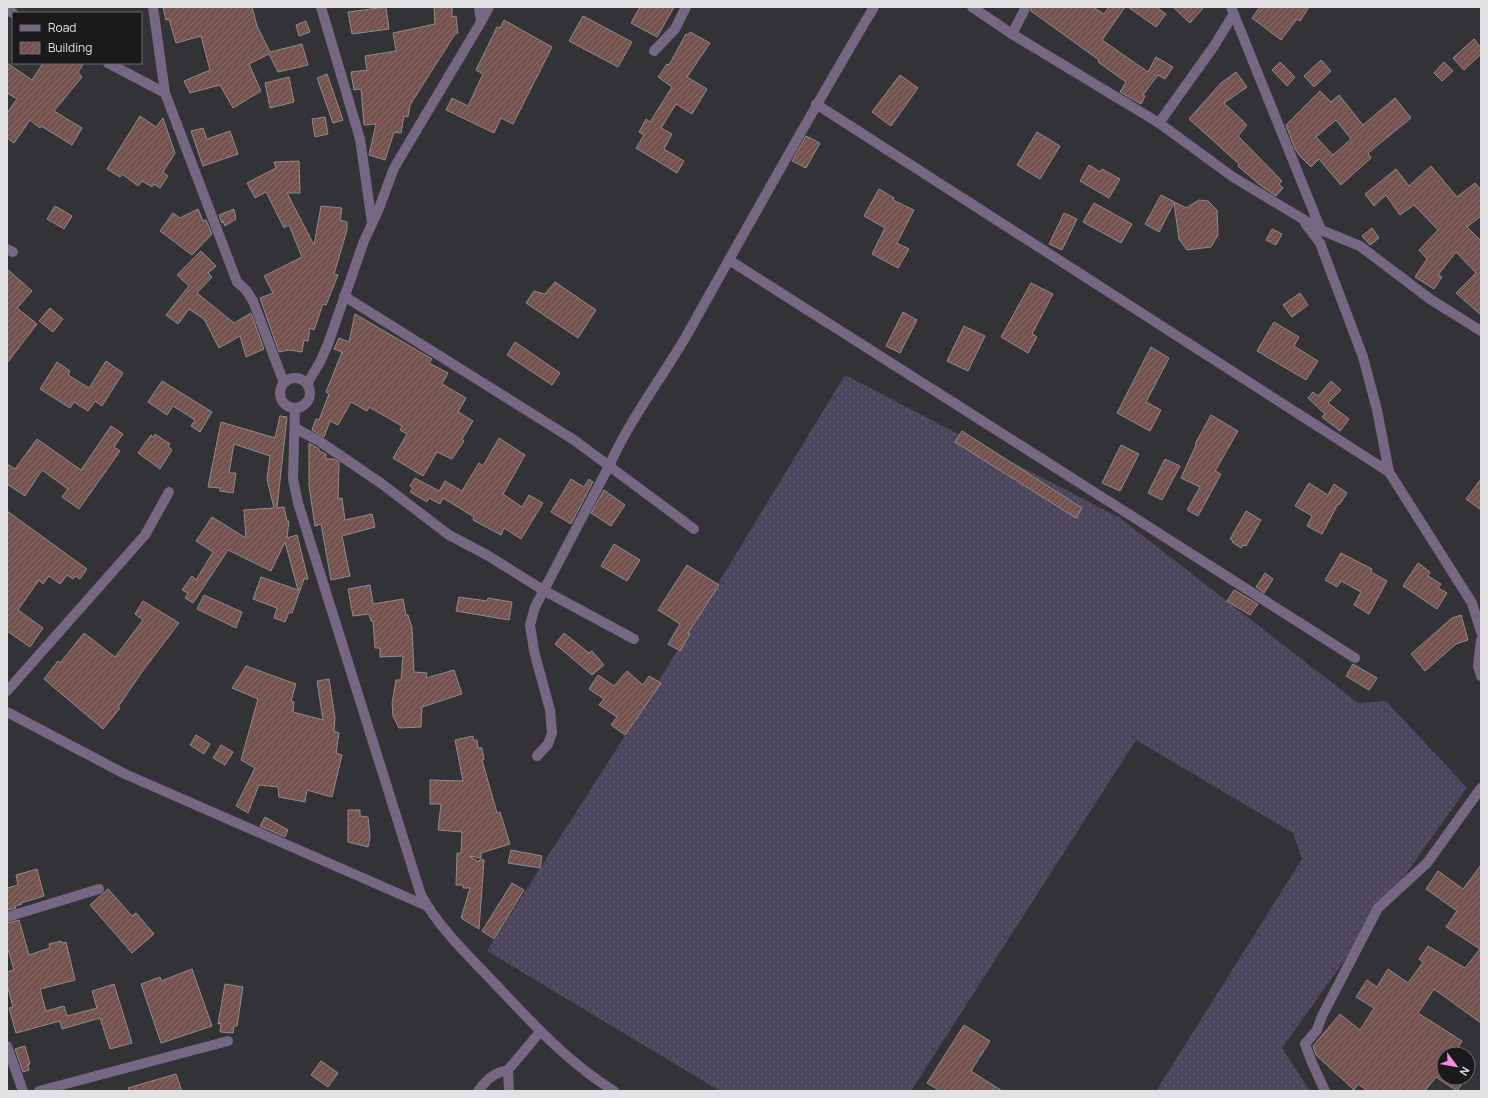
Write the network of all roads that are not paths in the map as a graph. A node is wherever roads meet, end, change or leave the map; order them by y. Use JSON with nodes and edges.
{"nodes":[{"id":1,"x":153,"y":7,"type":"edge"},
{"id":2,"x":321,"y":7,"type":"edge"},
{"id":3,"x":479,"y":7,"type":"edge"},
{"id":4,"x":489,"y":7,"type":"edge"},
{"id":5,"x":686,"y":7,"type":"edge"},
{"id":6,"x":874,"y":7,"type":"edge"},
{"id":7,"x":972,"y":7,"type":"edge"},
{"id":8,"x":1026,"y":7,"type":"edge"},
{"id":9,"x":1232,"y":11,"type":"edge"},
{"id":10,"x":480,"y":22,"type":"junction"},
{"id":11,"x":1012,"y":34,"type":"junction"},
{"id":12,"x":654,"y":51,"type":"dead end"},
{"id":13,"x":110,"y":64,"type":"edge"},
{"id":14,"x":165,"y":93,"type":"junction"},
{"id":15,"x":816,"y":104,"type":"junction"},
{"id":16,"x":1159,"y":123,"type":"junction"},
{"id":17,"x":1301,"y":219,"type":"junction"},
{"id":18,"x":372,"y":223,"type":"junction"},
{"id":19,"x":1321,"y":230,"type":"junction"},
{"id":20,"x":729,"y":260,"type":"junction"},
{"id":21,"x":344,"y":296,"type":"junction"},
{"id":22,"x":1481,"y":330,"type":"edge"},
{"id":23,"x":284,"y":383,"type":"junction"},
{"id":24,"x":307,"y":384,"type":"junction"},
{"id":25,"x":295,"y":408,"type":"junction"},
{"id":26,"x":295,"y":428,"type":"junction"},
{"id":27,"x":609,"y":466,"type":"junction"},
{"id":28,"x":1389,"y":472,"type":"junction"},
{"id":29,"x":169,"y":492,"type":"dead end"},
{"id":30,"x":694,"y":529,"type":"dead end"},
{"id":31,"x":544,"y":590,"type":"junction"},
{"id":32,"x":1481,"y":632,"type":"edge"},
{"id":33,"x":634,"y":639,"type":"dead end"},
{"id":34,"x":1481,"y":640,"type":"edge"},
{"id":35,"x":1355,"y":658,"type":"dead end"},
{"id":36,"x":1481,"y":676,"type":"edge"},
{"id":37,"x":7,"y":691,"type":"edge"},
{"id":38,"x":7,"y":712,"type":"edge"},
{"id":39,"x":537,"y":756,"type":"dead end"},
{"id":40,"x":1481,"y":788,"type":"edge"},
{"id":41,"x":99,"y":888,"type":"dead end"},
{"id":42,"x":428,"y":906,"type":"junction"},
{"id":43,"x":7,"y":917,"type":"edge"},
{"id":44,"x":540,"y":1032,"type":"junction"},
{"id":45,"x":228,"y":1041,"type":"dead end"},
{"id":46,"x":7,"y":1046,"type":"edge"},
{"id":47,"x":508,"y":1070,"type":"junction"},
{"id":48,"x":22,"y":1091,"type":"edge"},
{"id":49,"x":39,"y":1091,"type":"edge"},
{"id":50,"x":478,"y":1091,"type":"edge"},
{"id":51,"x":509,"y":1091,"type":"edge"},
{"id":52,"x":614,"y":1091,"type":"edge"},
{"id":53,"x":1325,"y":1091,"type":"edge"}],
"edges":[{"from":1,"to":14,"type":"street"},
{"from":2,"to":18,"type":"street"},
{"from":3,"to":10,"type":"street"},
{"from":4,"to":10,"type":"street"},
{"from":5,"to":12,"type":"street"},
{"from":6,"to":15,"type":"street"},
{"from":7,"to":11,"type":"street"},
{"from":8,"to":11,"type":"street"},
{"from":9,"to":16,"type":"street"},
{"from":9,"to":19,"type":"street"},
{"from":10,"to":18,"type":"street"},
{"from":11,"to":16,"type":"street"},
{"from":13,"to":14,"type":"street"},
{"from":14,"to":23,"type":"street"},
{"from":15,"to":20,"type":"street"},
{"from":15,"to":28,"type":"street"},
{"from":16,"to":17,"type":"street"},
{"from":17,"to":19,"type":"street"},
{"from":17,"to":28,"type":"street"},
{"from":18,"to":21,"type":"street"},
{"from":19,"to":22,"type":"street"},
{"from":20,"to":27,"type":"street"},
{"from":20,"to":35,"type":"street"},
{"from":21,"to":24,"type":"street"},
{"from":21,"to":27,"type":"street"},
{"from":23,"to":24,"type":"street"},
{"from":23,"to":25,"type":"street"},
{"from":24,"to":25,"type":"street"},
{"from":25,"to":26,"type":"street"},
{"from":26,"to":31,"type":"street"},
{"from":26,"to":42,"type":"street"},
{"from":27,"to":30,"type":"street"},
{"from":27,"to":31,"type":"street"},
{"from":28,"to":32,"type":"street"},
{"from":29,"to":37,"type":"street"},
{"from":31,"to":33,"type":"street"},
{"from":31,"to":39,"type":"street"},
{"from":34,"to":36,"type":"street"},
{"from":38,"to":42,"type":"street"},
{"from":40,"to":53,"type":"street"},
{"from":41,"to":43,"type":"street"},
{"from":42,"to":44,"type":"street"},
{"from":44,"to":47,"type":"street"},
{"from":44,"to":52,"type":"street"},
{"from":45,"to":49,"type":"street"},
{"from":46,"to":48,"type":"street"},
{"from":47,"to":50,"type":"street"},
{"from":47,"to":51,"type":"street"}]}
